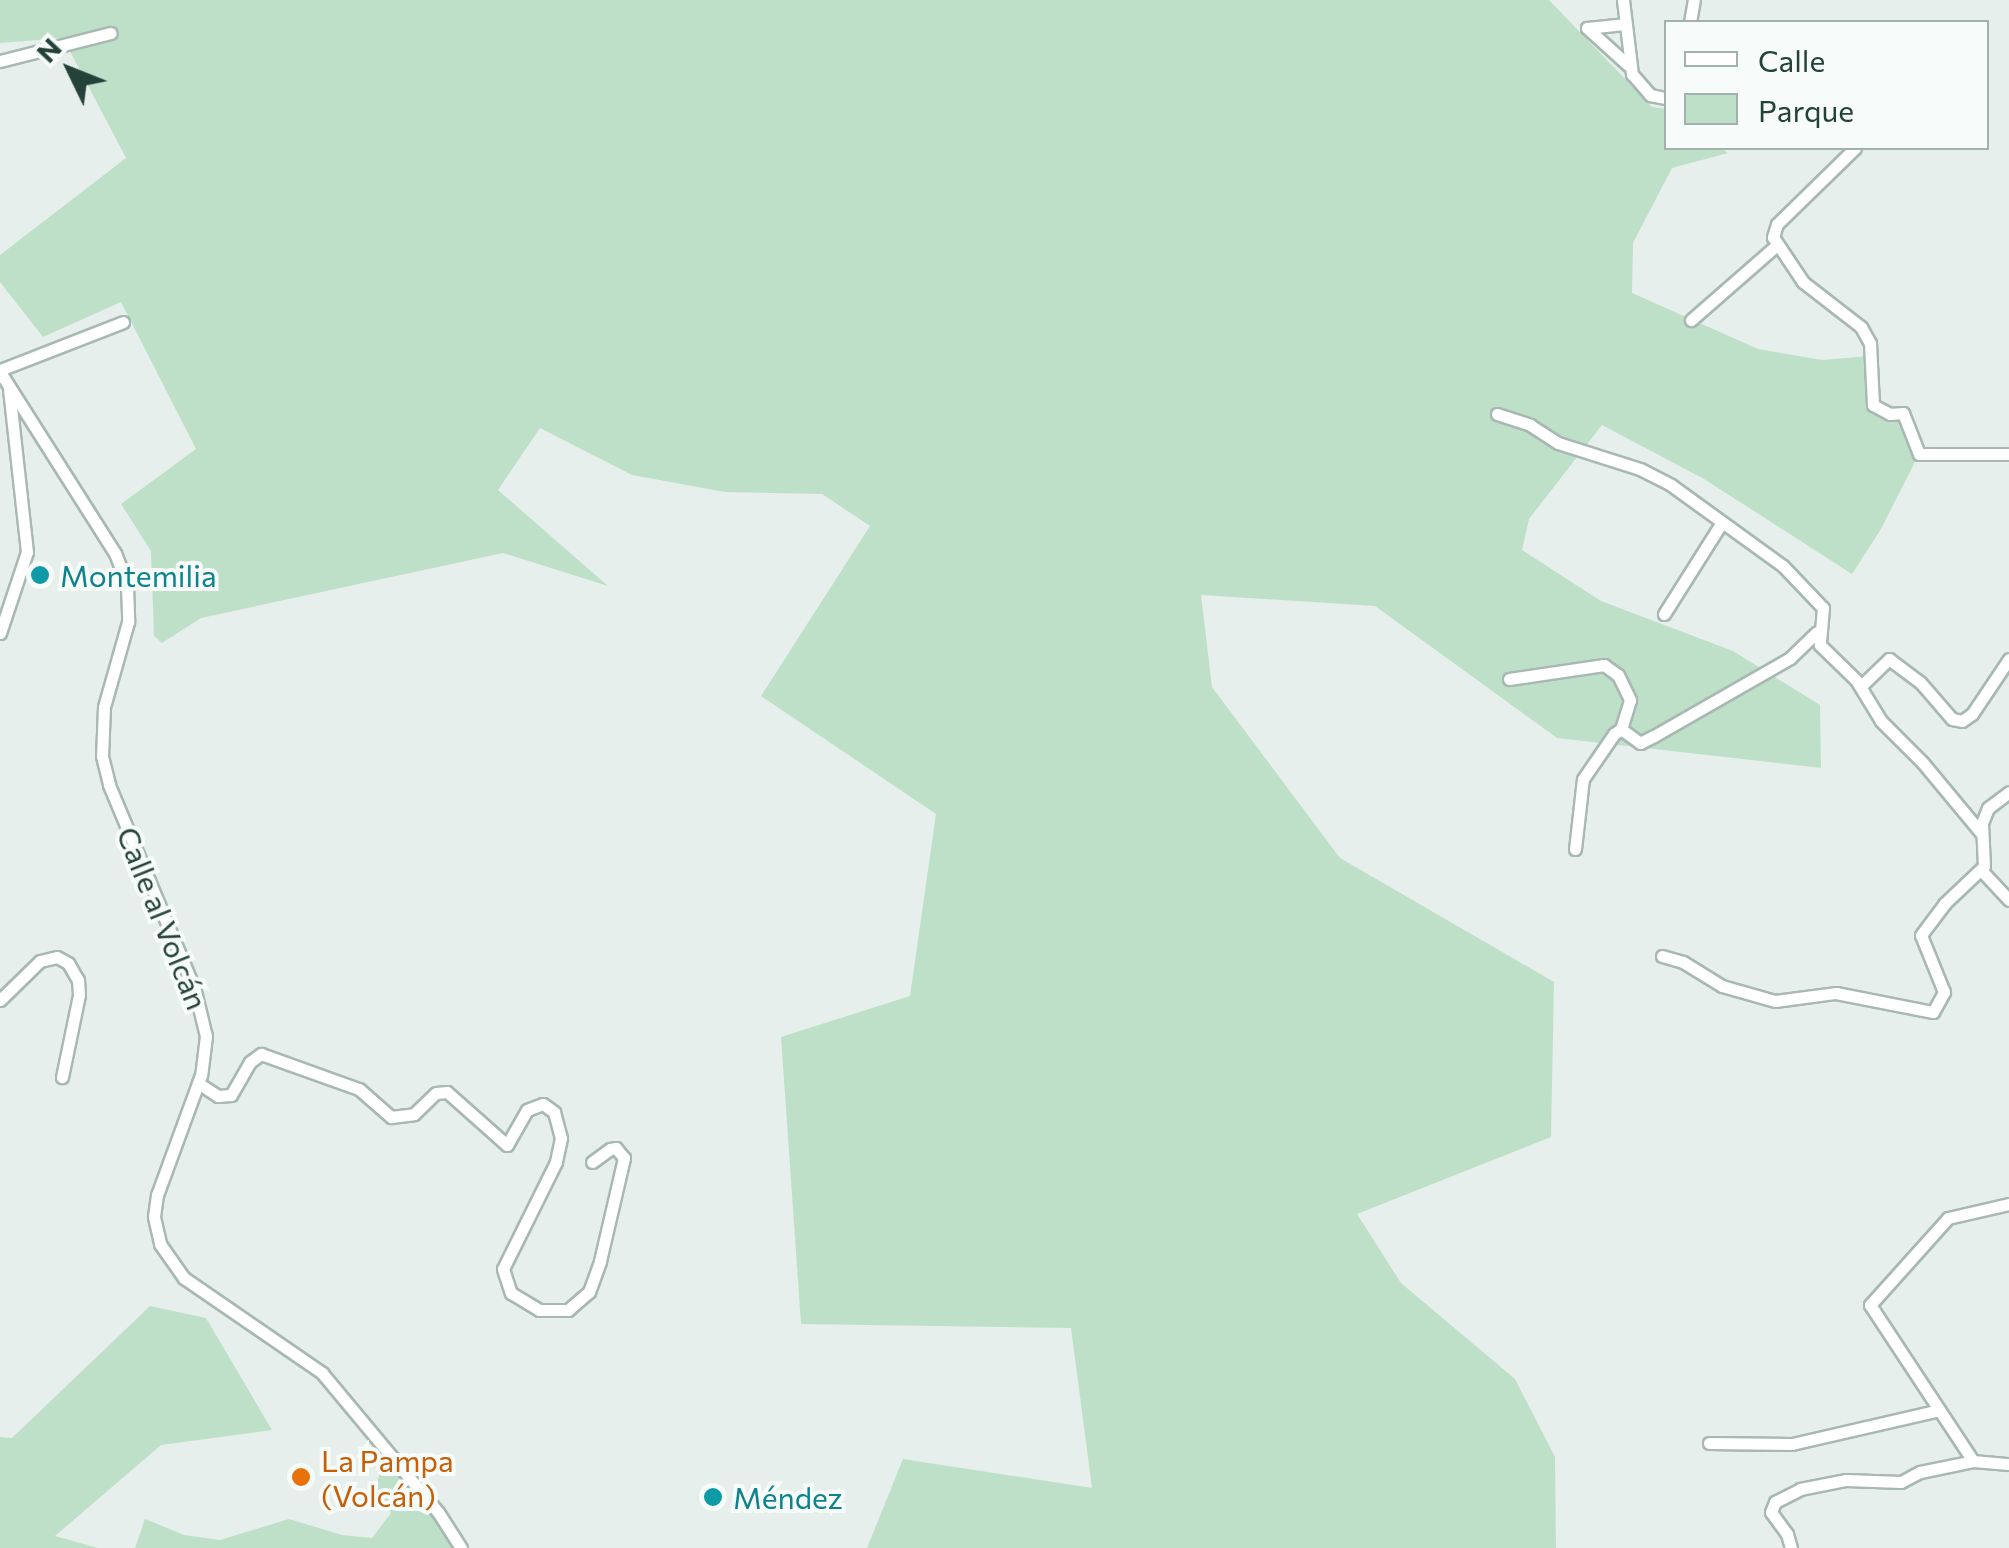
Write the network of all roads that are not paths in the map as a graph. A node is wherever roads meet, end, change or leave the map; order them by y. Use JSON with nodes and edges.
{"nodes":[{"id":1,"x":1623,"y":0,"type":"edge"},
{"id":2,"x":1624,"y":24,"type":"junction"},
{"id":3,"x":111,"y":32,"type":"dead end"},
{"id":4,"x":0,"y":61,"type":"edge"},
{"id":5,"x":1628,"y":65,"type":"junction"},
{"id":6,"x":1664,"y":98,"type":"edge"},
{"id":7,"x":1853,"y":150,"type":"edge"},
{"id":8,"x":1778,"y":245,"type":"junction"},
{"id":9,"x":1691,"y":320,"type":"dead end"},
{"id":10,"x":123,"y":322,"type":"dead end"},
{"id":11,"x":0,"y":372,"type":"edge"},
{"id":12,"x":4,"y":390,"type":"edge"},
{"id":13,"x":1497,"y":414,"type":"dead end"},
{"id":14,"x":2009,"y":454,"type":"edge"},
{"id":15,"x":1721,"y":524,"type":"junction"},
{"id":16,"x":1664,"y":614,"type":"dead end"},
{"id":17,"x":1818,"y":632,"type":"junction"},
{"id":18,"x":0,"y":633,"type":"edge"},
{"id":19,"x":2009,"y":659,"type":"edge"},
{"id":20,"x":1509,"y":679,"type":"dead end"},
{"id":21,"x":1861,"y":686,"type":"junction"},
{"id":22,"x":1621,"y":729,"type":"junction"},
{"id":23,"x":2009,"y":792,"type":"edge"},
{"id":24,"x":1982,"y":834,"type":"junction"},
{"id":25,"x":1575,"y":849,"type":"dead end"},
{"id":26,"x":1981,"y":870,"type":"junction"},
{"id":27,"x":2009,"y":900,"type":"edge"},
{"id":28,"x":1662,"y":956,"type":"dead end"},
{"id":29,"x":0,"y":1000,"type":"edge"},
{"id":30,"x":62,"y":1078,"type":"dead end"},
{"id":31,"x":198,"y":1084,"type":"junction"},
{"id":32,"x":592,"y":1162,"type":"dead end"},
{"id":33,"x":2009,"y":1204,"type":"edge"},
{"id":34,"x":1939,"y":1410,"type":"junction"},
{"id":35,"x":1709,"y":1443,"type":"dead end"},
{"id":36,"x":1973,"y":1461,"type":"junction"},
{"id":37,"x":2009,"y":1464,"type":"edge"},
{"id":38,"x":461,"y":1548,"type":"edge"},
{"id":39,"x":1792,"y":1548,"type":"edge"}],
"edges":[{"from":1,"to":2,"type":"street"},
{"from":2,"to":5,"type":"street"},
{"from":2,"to":5,"type":"street"},
{"from":3,"to":4,"type":"street"},
{"from":5,"to":6,"type":"street"},
{"from":7,"to":8,"type":"street"},
{"from":8,"to":9,"type":"street"},
{"from":8,"to":14,"type":"street"},
{"from":10,"to":11,"type":"street"},
{"from":11,"to":12,"type":"street","name":"Calle al Volcán"},
{"from":12,"to":18,"type":"street"},
{"from":12,"to":31,"type":"street","name":"Calle al Volcán"},
{"from":13,"to":15,"type":"street"},
{"from":15,"to":16,"type":"street"},
{"from":15,"to":17,"type":"street"},
{"from":17,"to":21,"type":"street"},
{"from":17,"to":22,"type":"street"},
{"from":19,"to":21,"type":"street"},
{"from":20,"to":22,"type":"street"},
{"from":21,"to":24,"type":"street"},
{"from":22,"to":25,"type":"street"},
{"from":23,"to":24,"type":"street"},
{"from":24,"to":26,"type":"street"},
{"from":26,"to":27,"type":"street"},
{"from":26,"to":28,"type":"street"},
{"from":29,"to":30,"type":"street"},
{"from":31,"to":32,"type":"street"},
{"from":31,"to":38,"type":"street","name":"Calle al Volcán"},
{"from":33,"to":34,"type":"street"},
{"from":34,"to":35,"type":"street"},
{"from":34,"to":36,"type":"street"},
{"from":36,"to":37,"type":"street"},
{"from":36,"to":39,"type":"street"}]}
